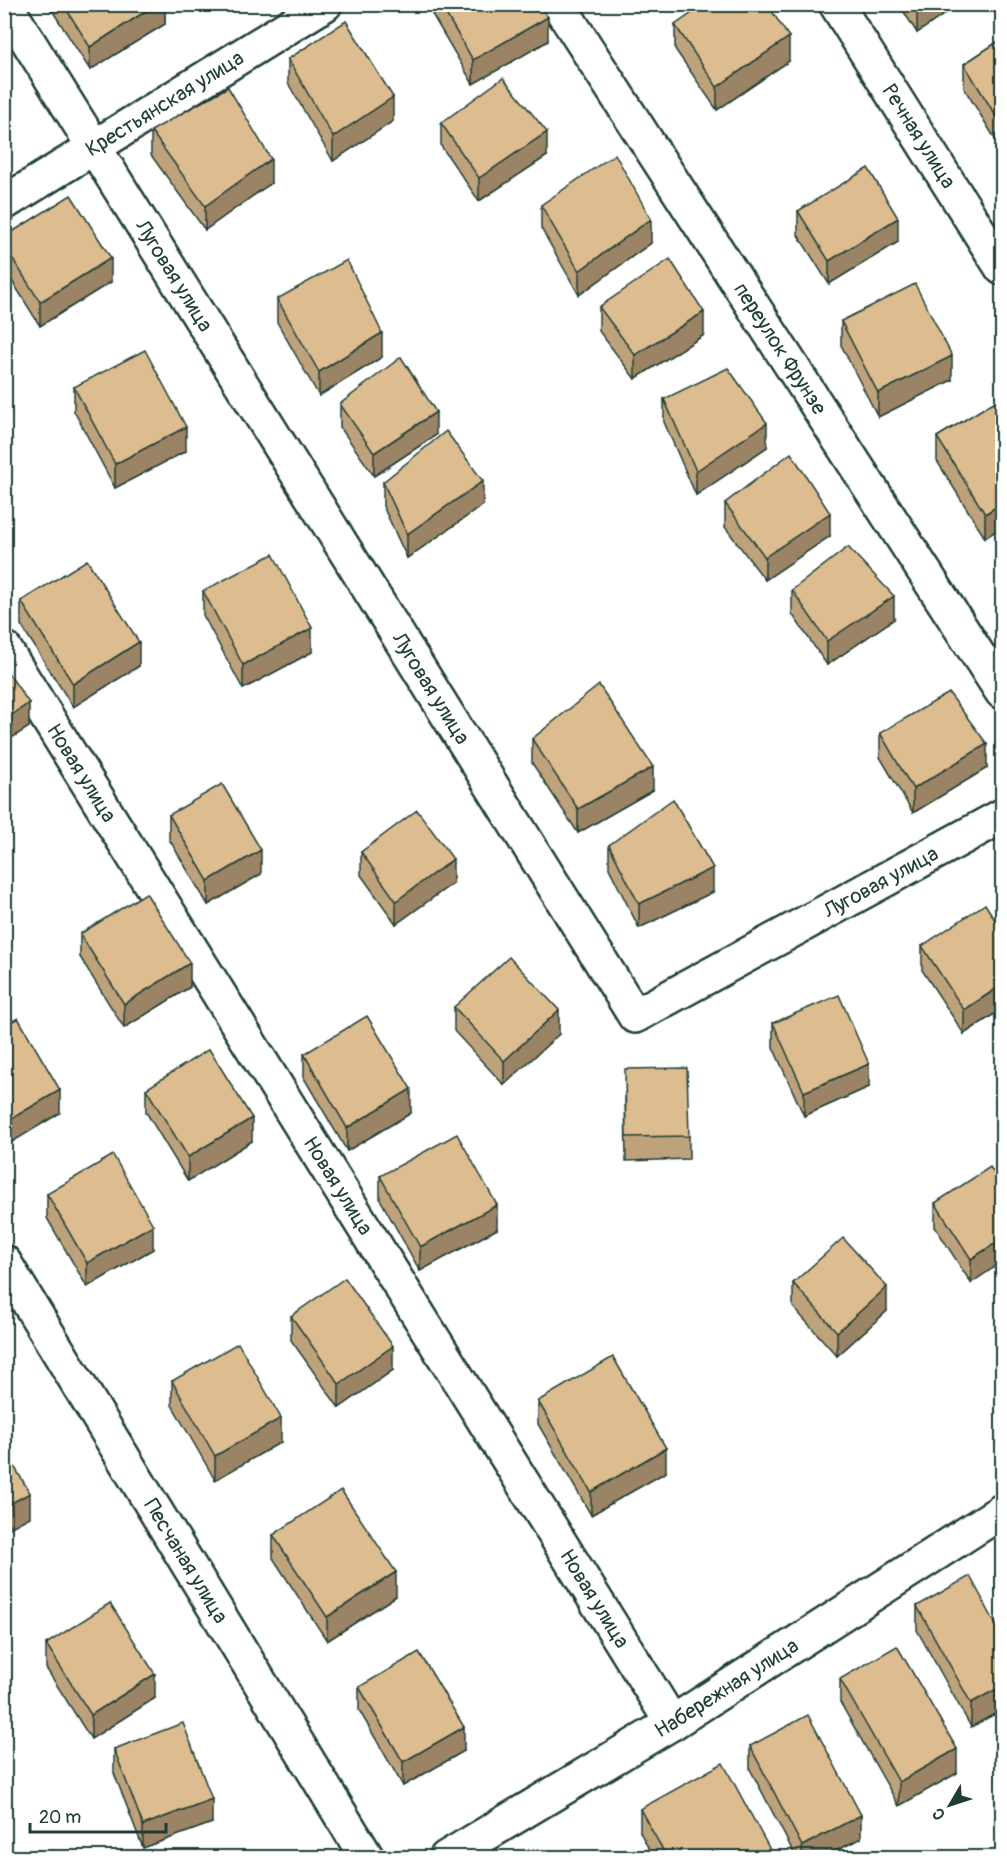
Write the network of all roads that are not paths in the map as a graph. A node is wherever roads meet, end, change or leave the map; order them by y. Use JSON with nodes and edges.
{"nodes":[{"id":1,"x":5,"y":4,"type":"edge"},
{"id":2,"x":325,"y":4,"type":"edge"},
{"id":3,"x":558,"y":4,"type":"edge"},
{"id":4,"x":836,"y":4,"type":"edge"},
{"id":5,"x":94,"y":147,"type":"junction"},
{"id":6,"x":4,"y":203,"type":"edge"},
{"id":7,"x":1002,"y":268,"type":"edge"},
{"id":8,"x":4,"y":648,"type":"edge"},
{"id":9,"x":1002,"y":692,"type":"edge"},
{"id":10,"x":1002,"y":816,"type":"edge"},
{"id":11,"x":4,"y":1262,"type":"edge"},
{"id":12,"x":1002,"y":1510,"type":"edge"},
{"id":13,"x":672,"y":1723,"type":"junction"},
{"id":14,"x":367,"y":1857,"type":"edge"},
{"id":15,"x":447,"y":1857,"type":"edge"}],
"edges":[{"from":1,"to":5,"type":"street","name":"Луговая улица"},
{"from":2,"to":5,"type":"street","name":"Крестьянская улица"},
{"from":3,"to":9,"type":"street","name":"переулок Фрунзе"},
{"from":4,"to":7,"type":"street","name":"Речная улица"},
{"from":5,"to":6,"type":"street","name":"Крестьянская улица"},
{"from":5,"to":10,"type":"street","name":"Луговая улица"},
{"from":8,"to":13,"type":"street","name":"Новая улица"},
{"from":11,"to":14,"type":"street","name":"Песчаная улица"},
{"from":12,"to":13,"type":"street","name":"Набережная улица"},
{"from":13,"to":15,"type":"street","name":"Набережная улица"}]}
